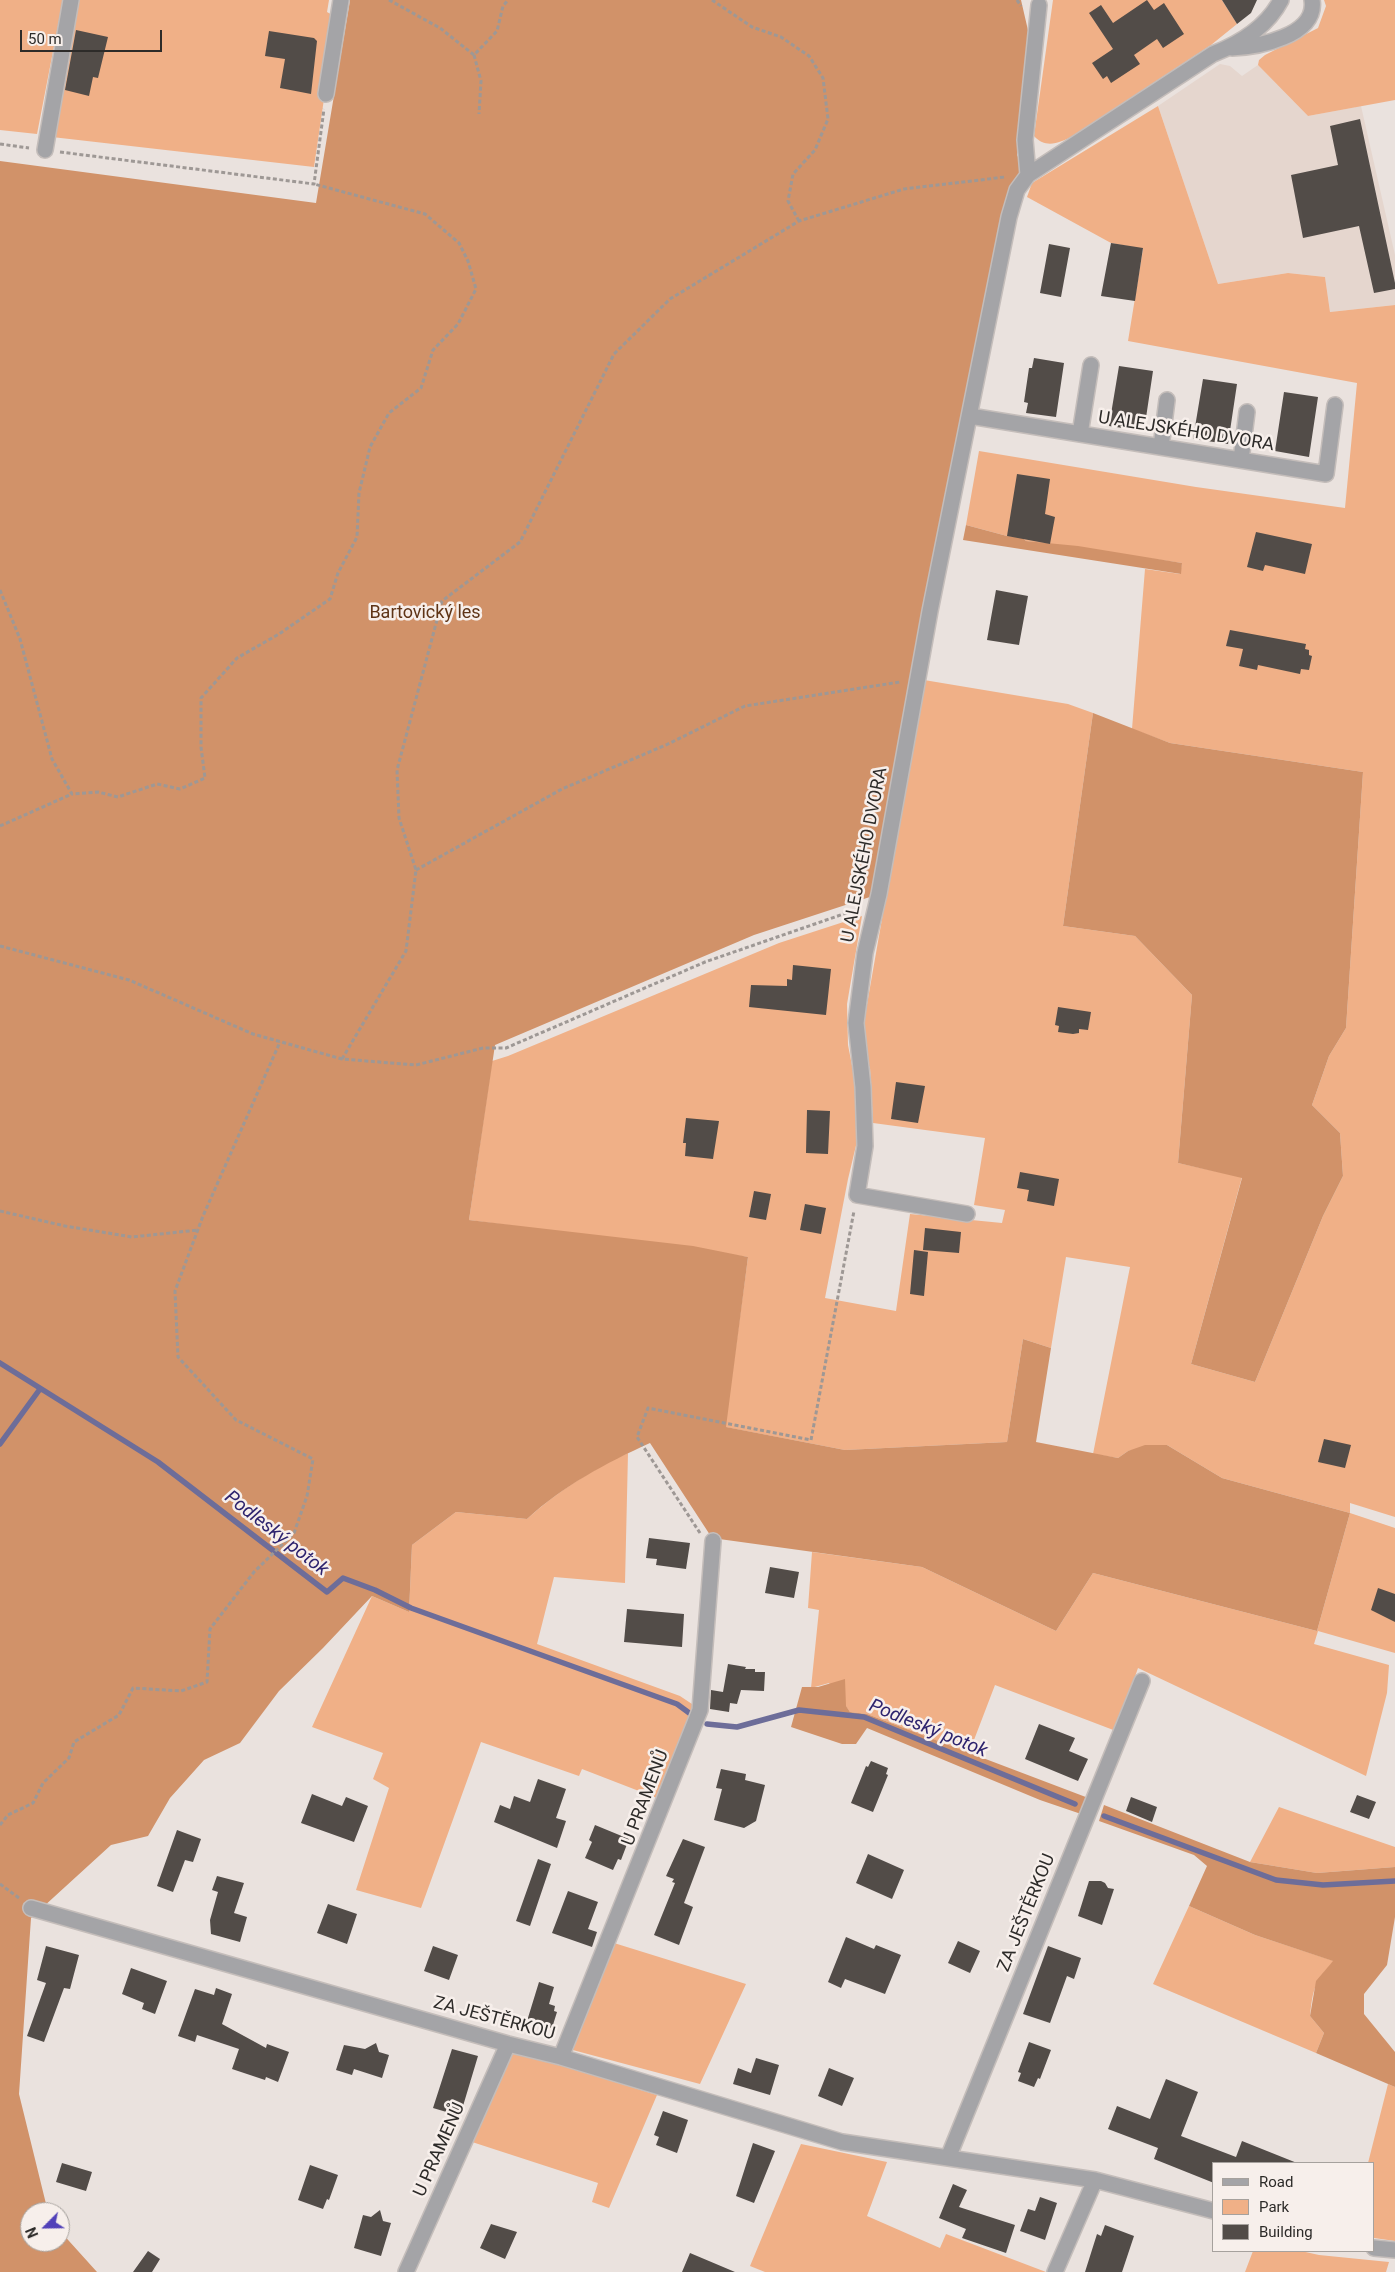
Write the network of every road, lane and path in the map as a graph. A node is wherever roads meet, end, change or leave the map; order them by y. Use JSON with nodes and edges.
{"nodes":[{"id":1,"x":71,"y":0,"type":"edge"},
{"id":2,"x":341,"y":0,"type":"edge"},
{"id":3,"x":389,"y":0,"type":"edge"},
{"id":4,"x":508,"y":0,"type":"edge"},
{"id":5,"x":712,"y":0,"type":"edge"},
{"id":6,"x":1282,"y":0,"type":"edge"},
{"id":7,"x":1312,"y":0,"type":"edge"},
{"id":8,"x":1039,"y":6,"type":"dead end"},
{"id":9,"x":1228,"y":48,"type":"junction"},
{"id":10,"x":474,"y":55,"type":"junction"},
{"id":11,"x":326,"y":94,"type":"joint"},
{"id":12,"x":479,"y":114,"type":"dead end"},
{"id":13,"x":0,"y":144,"type":"edge"},
{"id":14,"x":45,"y":150,"type":"junction"},
{"id":15,"x":1028,"y":175,"type":"junction"},
{"id":16,"x":314,"y":184,"type":"junction"},
{"id":17,"x":798,"y":221,"type":"junction"},
{"id":18,"x":1090,"y":365,"type":"dead end"},
{"id":19,"x":1166,"y":400,"type":"dead end"},
{"id":20,"x":1335,"y":404,"type":"dead end"},
{"id":21,"x":1247,"y":412,"type":"dead end"},
{"id":22,"x":970,"y":416,"type":"junction"},
{"id":23,"x":1080,"y":434,"type":"junction"},
{"id":24,"x":1161,"y":447,"type":"junction"},
{"id":25,"x":1241,"y":460,"type":"junction"},
{"id":26,"x":0,"y":590,"type":"edge"},
{"id":27,"x":918,"y":679,"type":"junction"},
{"id":28,"x":72,"y":794,"type":"junction"},
{"id":29,"x":0,"y":826,"type":"edge"},
{"id":30,"x":416,"y":870,"type":"junction"},
{"id":31,"x":879,"y":894,"type":"junction"},
{"id":32,"x":0,"y":946,"type":"edge"},
{"id":33,"x":280,"y":1042,"type":"junction"},
{"id":34,"x":342,"y":1059,"type":"junction"},
{"id":35,"x":857,"y":1196,"type":"junction"},
{"id":36,"x":0,"y":1210,"type":"edge"},
{"id":37,"x":967,"y":1214,"type":"dead end"},
{"id":38,"x":198,"y":1230,"type":"junction"},
{"id":39,"x":713,"y":1546,"type":"joint"},
{"id":40,"x":1142,"y":1681,"type":"dead end"},
{"id":41,"x":0,"y":1825,"type":"edge"},
{"id":42,"x":0,"y":1884,"type":"edge"},
{"id":43,"x":31,"y":1908,"type":"joint"},
{"id":44,"x":508,"y":2044,"type":"junction"},
{"id":45,"x":561,"y":2057,"type":"junction"},
{"id":46,"x":948,"y":2158,"type":"junction"},
{"id":47,"x":1095,"y":2180,"type":"junction"},
{"id":48,"x":1212,"y":2210,"type":"edge"},
{"id":49,"x":1375,"y":2248,"type":"edge"},
{"id":50,"x":1395,"y":2250,"type":"edge"},
{"id":51,"x":406,"y":2272,"type":"edge"},
{"id":52,"x":1055,"y":2272,"type":"edge"}],
"edges":[{"from":1,"to":14,"type":"street"},
{"from":2,"to":11,"type":"street"},
{"from":3,"to":10,"type":"path"},
{"from":4,"to":10,"type":"path"},
{"from":5,"to":17,"type":"path"},
{"from":6,"to":9,"type":"street","name":"U ALEJSKÉHO DVORA"},
{"from":7,"to":9,"type":"street"},
{"from":8,"to":15,"type":"street"},
{"from":9,"to":15,"type":"street","name":"U ALEJSKÉHO DVORA"},
{"from":10,"to":12,"type":"path"},
{"from":11,"to":16,"type":"path"},
{"from":13,"to":14,"type":"path"},
{"from":14,"to":16,"type":"path"},
{"from":15,"to":17,"type":"path"},
{"from":15,"to":22,"type":"street","name":"U ALEJSKÉHO DVORA"},
{"from":16,"to":28,"type":"path"},
{"from":17,"to":30,"type":"path"},
{"from":18,"to":23,"type":"street"},
{"from":19,"to":24,"type":"street"},
{"from":20,"to":25,"type":"street","name":"U ALEJSKÉHO DVORA"},
{"from":21,"to":25,"type":"street"},
{"from":22,"to":23,"type":"street","name":"U ALEJSKÉHO DVORA"},
{"from":22,"to":27,"type":"street","name":"U ALEJSKÉHO DVORA"},
{"from":23,"to":24,"type":"street","name":"U ALEJSKÉHO DVORA"},
{"from":24,"to":25,"type":"street","name":"U ALEJSKÉHO DVORA"},
{"from":26,"to":28,"type":"path"},
{"from":27,"to":30,"type":"path"},
{"from":27,"to":31,"type":"street","name":"U ALEJSKÉHO DVORA"},
{"from":28,"to":29,"type":"path"},
{"from":30,"to":34,"type":"path"},
{"from":31,"to":34,"type":"path"},
{"from":31,"to":35,"type":"street","name":"U ALEJSKÉHO DVORA"},
{"from":32,"to":33,"type":"path"},
{"from":33,"to":34,"type":"path"},
{"from":33,"to":38,"type":"path"},
{"from":35,"to":37,"type":"street"},
{"from":35,"to":39,"type":"path"},
{"from":36,"to":38,"type":"path"},
{"from":38,"to":41,"type":"path"},
{"from":39,"to":45,"type":"street","name":"U PRAMENŮ"},
{"from":40,"to":46,"type":"street","name":"ZA JEŠTĚRKOU"},
{"from":42,"to":43,"type":"path"},
{"from":43,"to":44,"type":"street","name":"ZA JEŠTĚRKOU"},
{"from":44,"to":45,"type":"street","name":"ZA JEŠTĚRKOU"},
{"from":44,"to":51,"type":"street","name":"U PRAMENŮ"},
{"from":45,"to":46,"type":"street","name":"ZA JEŠTĚRKOU"},
{"from":46,"to":47,"type":"street","name":"ZA JEŠTĚRKOU"},
{"from":47,"to":48,"type":"street","name":"ZA JEŠTĚRKOU"},
{"from":47,"to":52,"type":"street"},
{"from":49,"to":50,"type":"street"}]}
